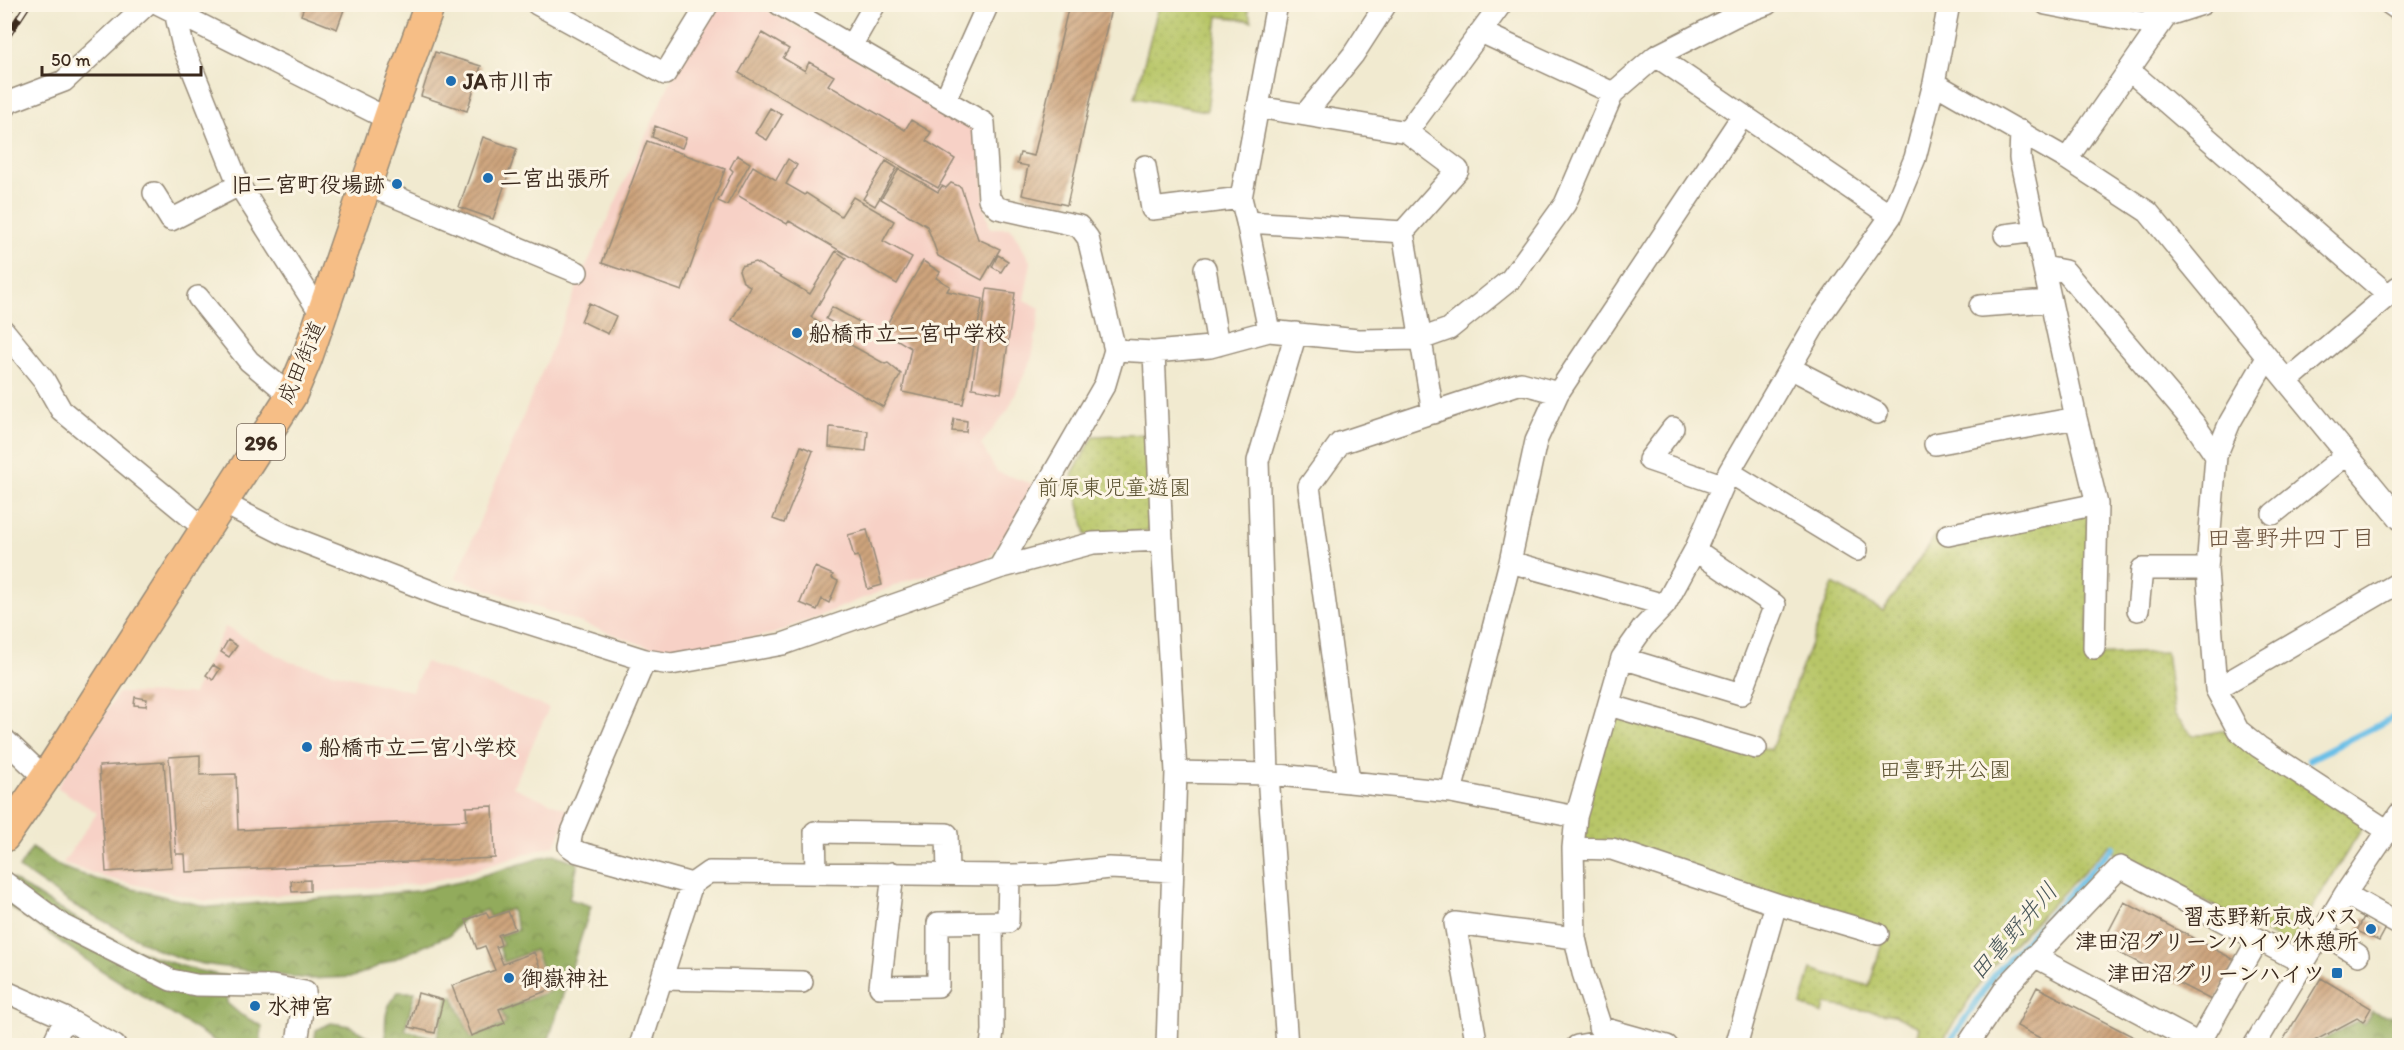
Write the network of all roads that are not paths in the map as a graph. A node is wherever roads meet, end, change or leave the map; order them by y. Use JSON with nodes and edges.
{"nodes":[{"id":1,"x":430,"y":4,"type":"edge"},
{"id":2,"x":537,"y":4,"type":"edge"},
{"id":3,"x":708,"y":4,"type":"edge"},
{"id":4,"x":779,"y":4,"type":"edge"},
{"id":5,"x":875,"y":4,"type":"edge"},
{"id":6,"x":988,"y":4,"type":"edge"},
{"id":7,"x":1278,"y":4,"type":"edge"},
{"id":8,"x":1386,"y":4,"type":"edge"},
{"id":9,"x":1501,"y":4,"type":"edge"},
{"id":10,"x":1767,"y":4,"type":"edge"},
{"id":11,"x":1949,"y":4,"type":"edge"},
{"id":12,"x":2046,"y":4,"type":"edge"},
{"id":13,"x":2202,"y":4,"type":"edge"},
{"id":14,"x":2390,"y":4,"type":"edge"},
{"id":15,"x":160,"y":6,"type":"edge"},
{"id":16,"x":802,"y":10,"type":"edge"},
{"id":17,"x":2400,"y":11,"type":"edge"},
{"id":18,"x":2167,"y":15,"type":"junction"},
{"id":19,"x":1481,"y":32,"type":"junction"},
{"id":20,"x":851,"y":46,"type":"junction"},
{"id":21,"x":1656,"y":56,"type":"junction"},
{"id":22,"x":2129,"y":70,"type":"junction"},
{"id":23,"x":1934,"y":83,"type":"junction"},
{"id":24,"x":1613,"y":93,"type":"junction"},
{"id":25,"x":945,"y":100,"type":"junction"},
{"id":26,"x":1258,"y":107,"type":"junction"},
{"id":27,"x":4,"y":109,"type":"edge"},
{"id":28,"x":1306,"y":113,"type":"junction"},
{"id":29,"x":1743,"y":115,"type":"junction"},
{"id":30,"x":388,"y":119,"type":"junction"},
{"id":31,"x":2021,"y":131,"type":"junction"},
{"id":32,"x":1407,"y":132,"type":"junction"},
{"id":33,"x":2067,"y":159,"type":"junction"},
{"id":34,"x":1145,"y":166,"type":"dead end"},
{"id":35,"x":239,"y":185,"type":"junction"},
{"id":36,"x":367,"y":185,"type":"junction"},
{"id":37,"x":154,"y":193,"type":"dead end"},
{"id":38,"x":1241,"y":198,"type":"junction"},
{"id":39,"x":1891,"y":216,"type":"junction"},
{"id":40,"x":1247,"y":222,"type":"junction"},
{"id":41,"x":2037,"y":231,"type":"junction"},
{"id":42,"x":1403,"y":232,"type":"junction"},
{"id":43,"x":2005,"y":235,"type":"dead end"},
{"id":44,"x":2044,"y":267,"type":"junction"},
{"id":45,"x":1205,"y":268,"type":"dead end"},
{"id":46,"x":577,"y":272,"type":"dead end"},
{"id":47,"x":2394,"y":290,"type":"edge"},
{"id":48,"x":198,"y":297,"type":"dead end"},
{"id":49,"x":2050,"y":301,"type":"junction"},
{"id":50,"x":1980,"y":306,"type":"dead end"},
{"id":51,"x":321,"y":314,"type":"junction"},
{"id":52,"x":4,"y":331,"type":"edge"},
{"id":53,"x":1269,"y":331,"type":"junction"},
{"id":54,"x":1296,"y":333,"type":"junction"},
{"id":55,"x":1421,"y":339,"type":"junction"},
{"id":56,"x":1218,"y":345,"type":"junction"},
{"id":57,"x":1115,"y":350,"type":"junction"},
{"id":58,"x":1154,"y":351,"type":"junction"},
{"id":59,"x":2267,"y":358,"type":"junction"},
{"id":60,"x":1790,"y":369,"type":"junction"},
{"id":61,"x":2287,"y":381,"type":"junction"},
{"id":62,"x":1558,"y":393,"type":"junction"},
{"id":63,"x":291,"y":396,"type":"junction"},
{"id":64,"x":1433,"y":413,"type":"junction"},
{"id":65,"x":1877,"y":413,"type":"dead end"},
{"id":66,"x":2076,"y":418,"type":"junction"},
{"id":67,"x":1673,"y":428,"type":"dead end"},
{"id":68,"x":1935,"y":444,"type":"dead end"},
{"id":69,"x":2346,"y":455,"type":"junction"},
{"id":70,"x":2216,"y":456,"type":"junction"},
{"id":71,"x":1726,"y":478,"type":"junction"},
{"id":72,"x":223,"y":503,"type":"junction"},
{"id":73,"x":2097,"y":504,"type":"junction"},
{"id":74,"x":2397,"y":510,"type":"edge"},
{"id":75,"x":2273,"y":514,"type":"dead end"},
{"id":76,"x":205,"y":530,"type":"junction"},
{"id":77,"x":1948,"y":535,"type":"dead end"},
{"id":78,"x":1162,"y":540,"type":"junction"},
{"id":79,"x":1695,"y":550,"type":"junction"},
{"id":80,"x":1857,"y":550,"type":"dead end"},
{"id":81,"x":1510,"y":562,"type":"junction"},
{"id":82,"x":999,"y":568,"type":"junction"},
{"id":83,"x":2207,"y":569,"type":"junction"},
{"id":84,"x":2400,"y":582,"type":"edge"},
{"id":85,"x":1665,"y":605,"type":"junction"},
{"id":86,"x":2138,"y":610,"type":"dead end"},
{"id":87,"x":2094,"y":648,"type":"dead end"},
{"id":88,"x":1622,"y":658,"type":"junction"},
{"id":89,"x":645,"y":660,"type":"junction"},
{"id":90,"x":2216,"y":689,"type":"junction"},
{"id":91,"x":1609,"y":705,"type":"junction"},
{"id":92,"x":4,"y":739,"type":"edge"},
{"id":93,"x":1756,"y":748,"type":"dead end"},
{"id":94,"x":1176,"y":772,"type":"junction"},
{"id":95,"x":1268,"y":774,"type":"junction"},
{"id":96,"x":45,"y":778,"type":"junction"},
{"id":97,"x":1349,"y":781,"type":"junction"},
{"id":98,"x":1451,"y":792,"type":"junction"},
{"id":99,"x":2400,"y":813,"type":"edge"},
{"id":100,"x":1576,"y":817,"type":"junction"},
{"id":101,"x":2388,"y":831,"type":"junction"},
{"id":102,"x":4,"y":837,"type":"edge"},
{"id":103,"x":1573,"y":848,"type":"junction"},
{"id":104,"x":1173,"y":871,"type":"junction"},
{"id":105,"x":816,"y":872,"type":"junction"},
{"id":106,"x":893,"y":873,"type":"junction"},
{"id":107,"x":948,"y":874,"type":"junction"},
{"id":108,"x":1009,"y":875,"type":"junction"},
{"id":109,"x":4,"y":882,"type":"edge"},
{"id":110,"x":692,"y":884,"type":"junction"},
{"id":111,"x":2345,"y":894,"type":"junction"},
{"id":112,"x":1776,"y":904,"type":"junction"},
{"id":113,"x":992,"y":923,"type":"junction"},
{"id":114,"x":2400,"y":925,"type":"edge"},
{"id":115,"x":2321,"y":932,"type":"junction"},
{"id":116,"x":1878,"y":934,"type":"dead end"},
{"id":117,"x":1575,"y":938,"type":"junction"},
{"id":118,"x":2258,"y":940,"type":"junction"},
{"id":119,"x":2358,"y":955,"type":"dead end"},
{"id":120,"x":2034,"y":956,"type":"junction"},
{"id":121,"x":2303,"y":963,"type":"junction"},
{"id":122,"x":662,"y":979,"type":"junction"},
{"id":123,"x":802,"y":982,"type":"dead end"},
{"id":124,"x":4,"y":991,"type":"edge"},
{"id":125,"x":65,"y":1018,"type":"junction"},
{"id":126,"x":1604,"y":1038,"type":"edge"},
{"id":127,"x":297,"y":1042,"type":"dead end"},
{"id":128,"x":52,"y":1046,"type":"edge"},
{"id":129,"x":115,"y":1046,"type":"edge"},
{"id":130,"x":640,"y":1046,"type":"edge"},
{"id":131,"x":991,"y":1046,"type":"edge"},
{"id":132,"x":1167,"y":1046,"type":"edge"},
{"id":133,"x":1287,"y":1046,"type":"edge"},
{"id":134,"x":1477,"y":1046,"type":"edge"},
{"id":135,"x":1577,"y":1046,"type":"edge"},
{"id":136,"x":1667,"y":1046,"type":"edge"},
{"id":137,"x":1736,"y":1046,"type":"edge"},
{"id":138,"x":1967,"y":1046,"type":"edge"},
{"id":139,"x":2254,"y":1046,"type":"edge"}],
"edges":[{"from":1,"to":30,"type":"highway","name":"成田街道","number":"296"},
{"from":2,"to":3,"type":"street"},
{"from":4,"to":16,"type":"street"},
{"from":5,"to":20,"type":"street"},
{"from":6,"to":25,"type":"street"},
{"from":7,"to":26,"type":"street"},
{"from":8,"to":28,"type":"street"},
{"from":9,"to":19,"type":"street"},
{"from":10,"to":21,"type":"street"},
{"from":11,"to":23,"type":"street"},
{"from":12,"to":18,"type":"street"},
{"from":13,"to":18,"type":"street"},
{"from":14,"to":17,"type":"street"},
{"from":15,"to":27,"type":"street"},
{"from":15,"to":30,"type":"street"},
{"from":15,"to":35,"type":"street"},
{"from":16,"to":20,"type":"street"},
{"from":18,"to":22,"type":"street"},
{"from":19,"to":24,"type":"street"},
{"from":19,"to":32,"type":"street"},
{"from":20,"to":25,"type":"street"},
{"from":21,"to":24,"type":"street"},
{"from":21,"to":29,"type":"street"},
{"from":22,"to":33,"type":"street"},
{"from":22,"to":47,"type":"street"},
{"from":23,"to":31,"type":"street"},
{"from":23,"to":39,"type":"street"},
{"from":24,"to":55,"type":"street"},
{"from":25,"to":57,"type":"street"},
{"from":26,"to":28,"type":"street"},
{"from":26,"to":38,"type":"street"},
{"from":28,"to":32,"type":"street"},
{"from":29,"to":39,"type":"street"},
{"from":29,"to":62,"type":"street"},
{"from":30,"to":36,"type":"highway","name":"成田街道","number":"296"},
{"from":31,"to":33,"type":"street"},
{"from":31,"to":41,"type":"street"},
{"from":32,"to":42,"type":"street"},
{"from":33,"to":59,"type":"street"},
{"from":34,"to":38,"type":"street"},
{"from":35,"to":37,"type":"street"},
{"from":35,"to":51,"type":"street"},
{"from":36,"to":46,"type":"street"},
{"from":36,"to":51,"type":"highway","name":"成田街道","number":"296"},
{"from":38,"to":40,"type":"street"},
{"from":39,"to":60,"type":"street"},
{"from":40,"to":42,"type":"street"},
{"from":40,"to":53,"type":"street"},
{"from":41,"to":43,"type":"street"},
{"from":41,"to":44,"type":"street"},
{"from":42,"to":55,"type":"street"},
{"from":44,"to":49,"type":"street"},
{"from":44,"to":70,"type":"street"},
{"from":45,"to":56,"type":"street"},
{"from":47,"to":61,"type":"street"},
{"from":48,"to":63,"type":"street"},
{"from":49,"to":50,"type":"street"},
{"from":49,"to":66,"type":"street"},
{"from":51,"to":63,"type":"highway","name":"成田街道","number":"296"},
{"from":52,"to":76,"type":"street"},
{"from":53,"to":54,"type":"street"},
{"from":53,"to":56,"type":"street"},
{"from":54,"to":55,"type":"street"},
{"from":54,"to":95,"type":"street"},
{"from":55,"to":64,"type":"street"},
{"from":56,"to":58,"type":"street"},
{"from":57,"to":58,"type":"street"},
{"from":57,"to":82,"type":"street"},
{"from":58,"to":78,"type":"street"},
{"from":59,"to":61,"type":"street"},
{"from":59,"to":70,"type":"street"},
{"from":60,"to":65,"type":"street"},
{"from":60,"to":71,"type":"street"},
{"from":61,"to":69,"type":"street"},
{"from":62,"to":64,"type":"street"},
{"from":62,"to":81,"type":"street"},
{"from":63,"to":72,"type":"highway","name":"成田街道","number":"296"},
{"from":64,"to":97,"type":"street"},
{"from":66,"to":68,"type":"street"},
{"from":66,"to":73,"type":"street"},
{"from":67,"to":71,"type":"street"},
{"from":69,"to":74,"type":"street"},
{"from":69,"to":75,"type":"street"},
{"from":70,"to":83,"type":"street"},
{"from":71,"to":79,"type":"street"},
{"from":71,"to":80,"type":"street"},
{"from":72,"to":76,"type":"highway","name":"成田街道","number":"296"},
{"from":72,"to":89,"type":"street"},
{"from":73,"to":77,"type":"street"},
{"from":73,"to":87,"type":"street"},
{"from":76,"to":96,"type":"highway","name":"成田街道","number":"296"},
{"from":78,"to":82,"type":"street"},
{"from":78,"to":94,"type":"street"},
{"from":79,"to":85,"type":"street"},
{"from":79,"to":88,"type":"street"},
{"from":81,"to":85,"type":"street"},
{"from":81,"to":98,"type":"street"},
{"from":82,"to":89,"type":"street"},
{"from":83,"to":86,"type":"street"},
{"from":83,"to":90,"type":"street"},
{"from":84,"to":90,"type":"street"},
{"from":85,"to":88,"type":"street"},
{"from":88,"to":91,"type":"street"},
{"from":89,"to":110,"type":"street"},
{"from":90,"to":101,"type":"street"},
{"from":91,"to":93,"type":"street"},
{"from":91,"to":100,"type":"street"},
{"from":92,"to":96,"type":"street"},
{"from":94,"to":95,"type":"street"},
{"from":94,"to":104,"type":"street"},
{"from":95,"to":97,"type":"street"},
{"from":95,"to":133,"type":"street"},
{"from":96,"to":102,"type":"highway","name":"成田街道","number":"296"},
{"from":97,"to":98,"type":"street"},
{"from":98,"to":100,"type":"street"},
{"from":99,"to":101,"type":"street"},
{"from":100,"to":103,"type":"street"},
{"from":101,"to":111,"type":"street"},
{"from":103,"to":112,"type":"street"},
{"from":103,"to":117,"type":"street"},
{"from":104,"to":108,"type":"street"},
{"from":104,"to":132,"type":"street"},
{"from":105,"to":106,"type":"street"},
{"from":105,"to":107,"type":"street"},
{"from":105,"to":110,"type":"street"},
{"from":106,"to":107,"type":"street"},
{"from":106,"to":113,"type":"street"},
{"from":107,"to":108,"type":"street"},
{"from":108,"to":113,"type":"street"},
{"from":109,"to":127,"type":"street"},
{"from":110,"to":122,"type":"street"},
{"from":111,"to":114,"type":"street"},
{"from":111,"to":115,"type":"street"},
{"from":112,"to":116,"type":"street"},
{"from":112,"to":137,"type":"street"},
{"from":113,"to":131,"type":"street"},
{"from":115,"to":119,"type":"street"},
{"from":115,"to":121,"type":"street"},
{"from":117,"to":126,"type":"street"},
{"from":117,"to":134,"type":"street"},
{"from":118,"to":120,"type":"street"},
{"from":118,"to":120,"type":"street"},
{"from":118,"to":121,"type":"street"},
{"from":120,"to":138,"type":"street"},
{"from":121,"to":139,"type":"street"},
{"from":122,"to":123,"type":"street"},
{"from":122,"to":130,"type":"street"},
{"from":124,"to":125,"type":"street"},
{"from":125,"to":128,"type":"street"},
{"from":125,"to":129,"type":"street"},
{"from":126,"to":135,"type":"street"},
{"from":126,"to":136,"type":"street"}]}
